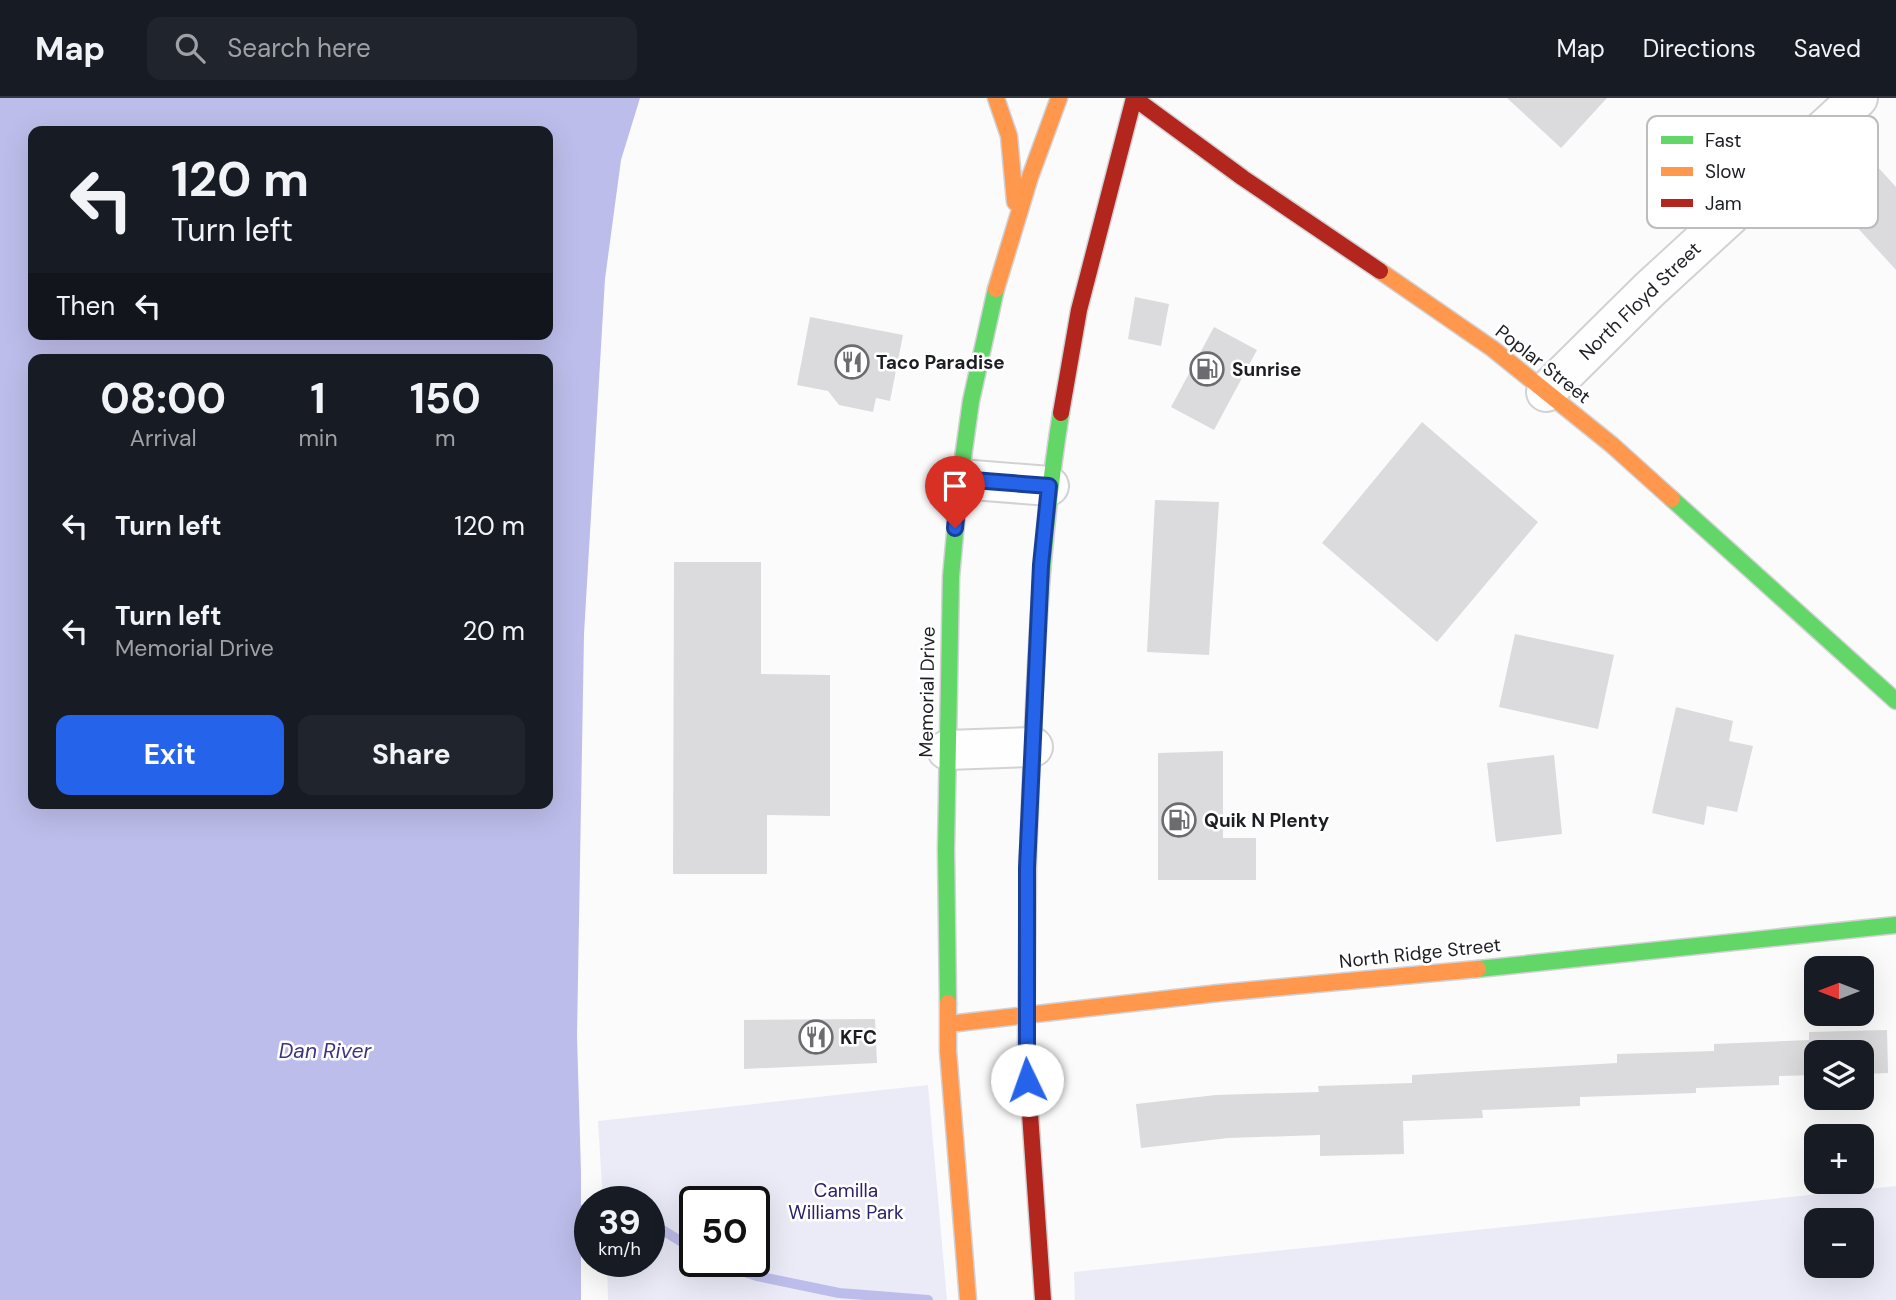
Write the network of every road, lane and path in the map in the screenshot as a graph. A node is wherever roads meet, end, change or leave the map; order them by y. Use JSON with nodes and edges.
{"nodes":[{"id":1,"x":996,"y":98,"type":"edge"},
{"id":2,"x":1059,"y":98,"type":"edge"},
{"id":3,"x":1134,"y":98,"type":"edge"},
{"id":4,"x":1858,"y":98,"type":"edge"},
{"id":5,"x":1838,"y":116,"type":"edge"},
{"id":6,"x":1017,"y":220,"type":"junction"},
{"id":7,"x":1716,"y":228,"type":"edge"},
{"id":8,"x":1546,"y":392,"type":"junction"},
{"id":9,"x":960,"y":479,"type":"junction"},
{"id":10,"x":1049,"y":486,"type":"junction"},
{"id":11,"x":1896,"y":701,"type":"edge"},
{"id":12,"x":1033,"y":747,"type":"junction"},
{"id":13,"x":947,"y":750,"type":"junction"},
{"id":14,"x":1896,"y":925,"type":"edge"},
{"id":15,"x":1026,"y":1015,"type":"junction"},
{"id":16,"x":949,"y":1024,"type":"junction"},
{"id":17,"x":968,"y":1300,"type":"edge"},
{"id":18,"x":1043,"y":1300,"type":"edge"}],
"edges":[{"from":1,"to":6,"type":"main road"},
{"from":2,"to":6,"type":"main road","name":"Memorial Drive"},
{"from":3,"to":8,"type":"main road","name":"Poplar Street"},
{"from":3,"to":10,"type":"main road"},
{"from":4,"to":5,"type":"street","name":"North Floyd Street"},
{"from":6,"to":9,"type":"main road","name":"Memorial Drive"},
{"from":7,"to":8,"type":"street","name":"North Floyd Street"},
{"from":8,"to":11,"type":"main road","name":"Poplar Street"},
{"from":9,"to":10,"type":"street"},
{"from":9,"to":13,"type":"main road","name":"Memorial Drive"},
{"from":10,"to":12,"type":"main road"},
{"from":12,"to":13,"type":"street"},
{"from":12,"to":15,"type":"main road"},
{"from":13,"to":16,"type":"main road","name":"Memorial Drive"},
{"from":14,"to":15,"type":"main road","name":"North Ridge Street"},
{"from":15,"to":16,"type":"main road","name":"North Ridge Street"},
{"from":15,"to":18,"type":"main road"},
{"from":16,"to":17,"type":"main road","name":"Memorial Drive"}]}
